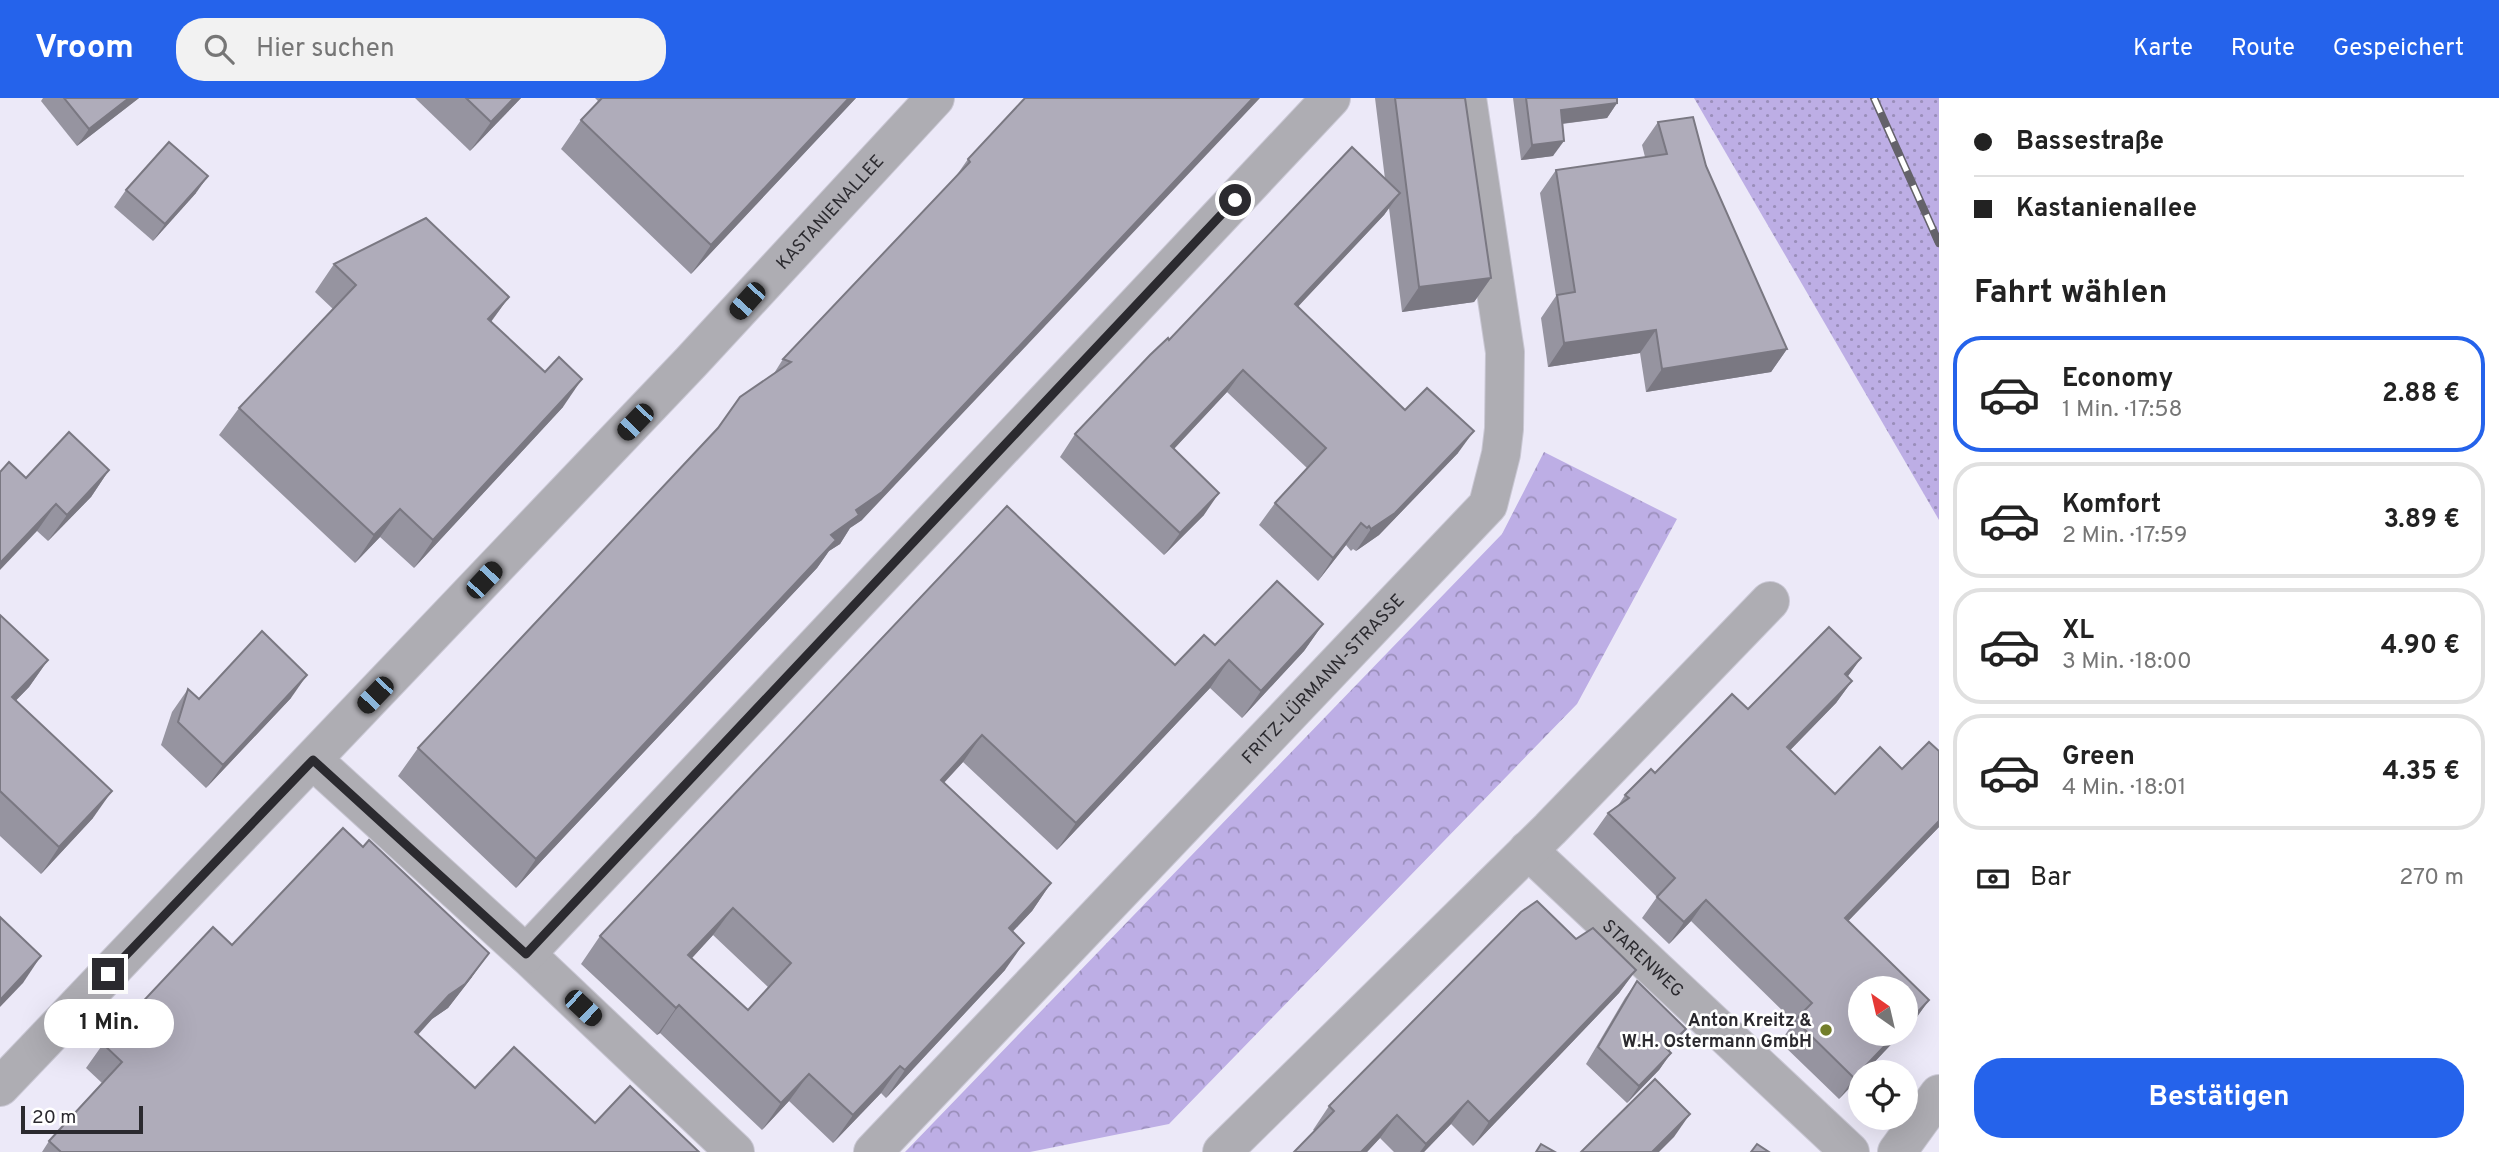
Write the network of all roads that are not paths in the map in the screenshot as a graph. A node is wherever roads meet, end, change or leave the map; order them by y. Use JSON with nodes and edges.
{"nodes":[{"id":1,"x":936,"y":98,"type":"edge"},
{"id":2,"x":1331,"y":98,"type":"edge"},
{"id":3,"x":1467,"y":98,"type":"edge"},
{"id":4,"x":1770,"y":601,"type":"dead end"},
{"id":5,"x":313,"y":760,"type":"junction"},
{"id":6,"x":1528,"y":850,"type":"junction"},
{"id":7,"x":526,"y":954,"type":"junction"},
{"id":8,"x":0,"y":1087,"type":"edge"},
{"id":9,"x":1939,"y":1094,"type":"edge"},
{"id":10,"x":735,"y":1152,"type":"edge"},
{"id":11,"x":873,"y":1152,"type":"edge"},
{"id":12,"x":1222,"y":1152,"type":"edge"},
{"id":13,"x":1850,"y":1152,"type":"edge"},
{"id":14,"x":1897,"y":1152,"type":"edge"}],
"edges":[{"from":1,"to":5,"type":"street","name":"KASTANIENALLEE"},
{"from":2,"to":7,"type":"street"},
{"from":3,"to":11,"type":"street","name":"FRITZ-LÜRMANN-STRASSE"},
{"from":4,"to":6,"type":"street"},
{"from":5,"to":7,"type":"street"},
{"from":5,"to":8,"type":"street","name":"KASTANIENALLEE"},
{"from":6,"to":12,"type":"street"},
{"from":6,"to":13,"type":"street","name":"STARENWEG"},
{"from":7,"to":10,"type":"street"},
{"from":9,"to":14,"type":"street"}]}
